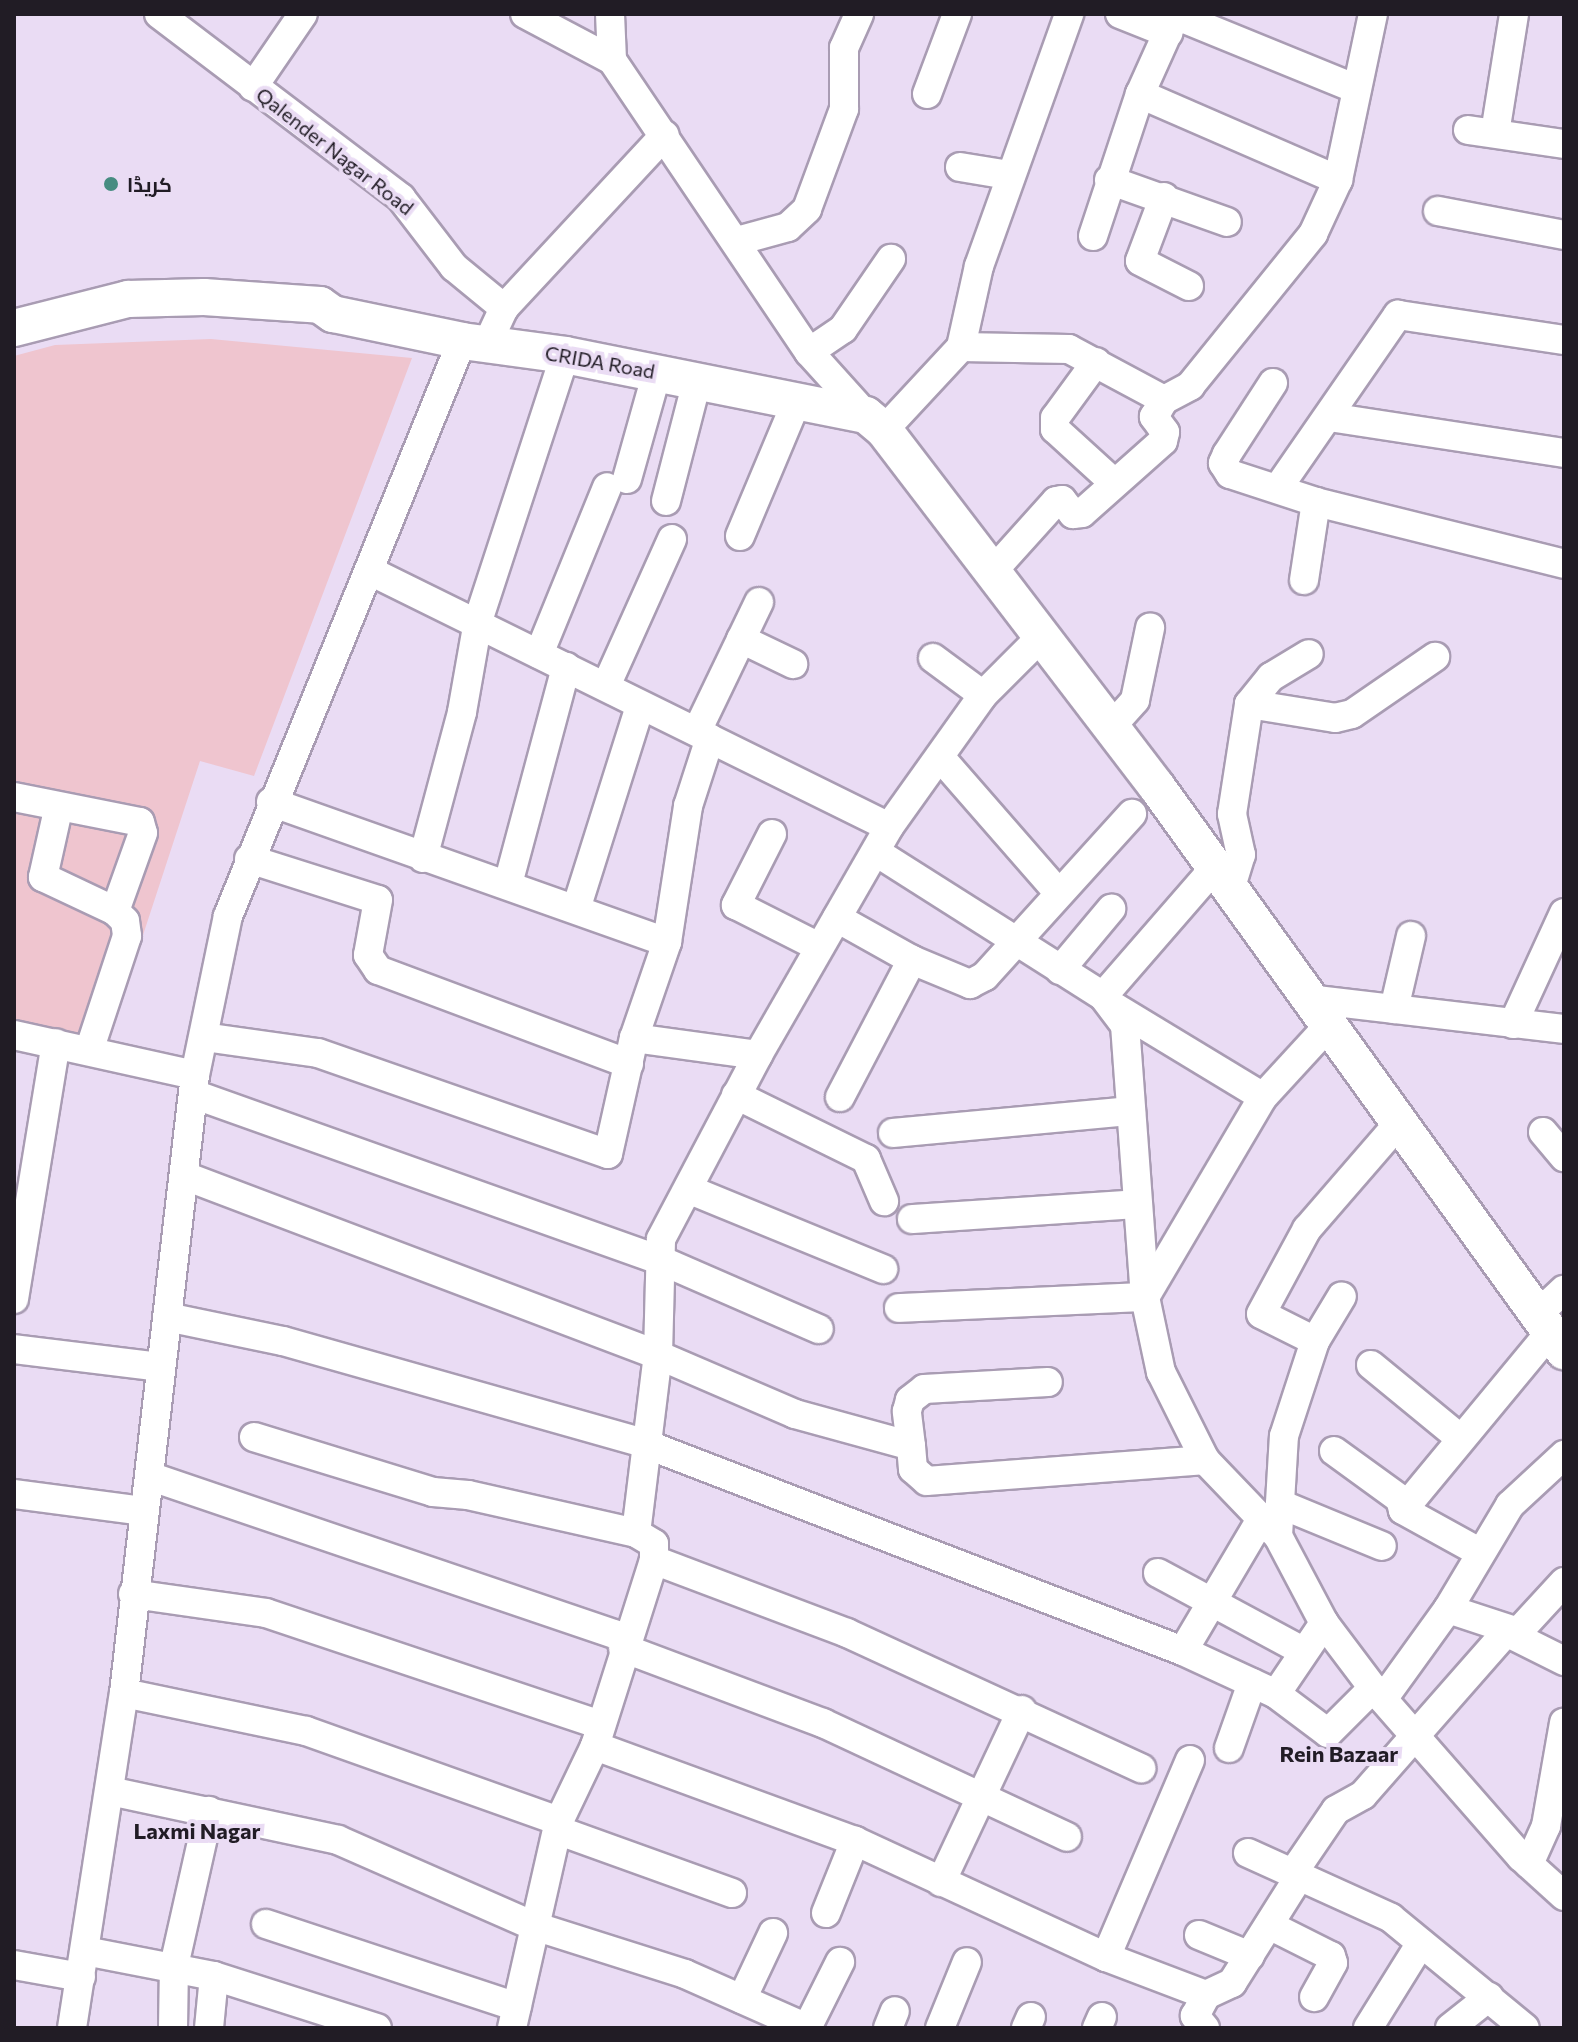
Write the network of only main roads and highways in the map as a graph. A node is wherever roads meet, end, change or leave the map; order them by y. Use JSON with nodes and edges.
{"nodes":[{"id":1,"x":175,"y":306,"type":"junction"},
{"id":2,"x":14,"y":328,"type":"edge"},
{"id":3,"x":14,"y":348,"type":"edge"},
{"id":4,"x":1554,"y":1322,"type":"edge"}],
"edges":[{"from":1,"to":2,"type":"main road","name":"CRIDA Road"},
{"from":1,"to":3,"type":"main road","name":"CRIDA Road"},
{"from":1,"to":4,"type":"main road","name":"CRIDA Road"}]}
